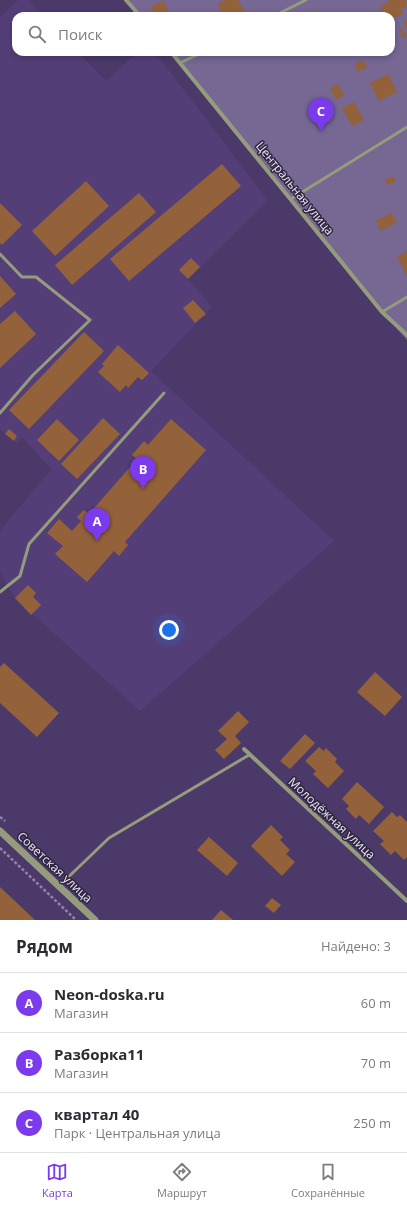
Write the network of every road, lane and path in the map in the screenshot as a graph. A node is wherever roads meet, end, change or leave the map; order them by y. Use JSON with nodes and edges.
{"nodes":[{"id":1,"x":126,"y":0,"type":"edge"},
{"id":2,"x":306,"y":0,"type":"edge"},
{"id":3,"x":136,"y":12,"type":"edge"},
{"id":4,"x":282,"y":12,"type":"edge"},
{"id":5,"x":174,"y":56,"type":"edge"},
{"id":6,"x":195,"y":56,"type":"edge"},
{"id":7,"x":180,"y":63,"type":"junction"},
{"id":8,"x":407,"y":127,"type":"edge"},
{"id":9,"x":292,"y":199,"type":"junction"},
{"id":10,"x":0,"y":254,"type":"edge"},
{"id":11,"x":407,"y":297,"type":"edge"},
{"id":12,"x":382,"y":312,"type":"junction"},
{"id":13,"x":407,"y":335,"type":"edge"},
{"id":14,"x":164,"y":393,"type":"dead end"},
{"id":15,"x":1,"y":406,"type":"edge"},
{"id":16,"x":0,"y":412,"type":"edge"},
{"id":17,"x":0,"y":592,"type":"edge"},
{"id":18,"x":244,"y":749,"type":"dead end"},
{"id":19,"x":249,"y":755,"type":"junction"},
{"id":20,"x":0,"y":831,"type":"edge"},
{"id":21,"x":0,"y":848,"type":"edge"},
{"id":22,"x":59,"y":886,"type":"junction"},
{"id":23,"x":407,"y":901,"type":"edge"},
{"id":24,"x":76,"y":920,"type":"edge"},
{"id":25,"x":95,"y":920,"type":"edge"}],
"edges":[{"from":1,"to":3,"type":"street"},
{"from":2,"to":4,"type":"lane"},
{"from":5,"to":7,"type":"street","name":"Центральная улица"},
{"from":6,"to":7,"type":"lane"},
{"from":7,"to":9,"type":"street","name":"Центральная улица"},
{"from":8,"to":9,"type":"lane"},
{"from":9,"to":12,"type":"street","name":"Центральная улица"},
{"from":10,"to":15,"type":"lane"},
{"from":11,"to":12,"type":"lane"},
{"from":12,"to":13,"type":"street","name":"Центральная улица"},
{"from":14,"to":17,"type":"lane"},
{"from":15,"to":16,"type":"lane"},
{"from":18,"to":19,"type":"street","name":"Молодёжная улица"},
{"from":19,"to":22,"type":"lane"},
{"from":19,"to":23,"type":"street","name":"Молодёжная улица"},
{"from":20,"to":22,"type":"street","name":"Советская улица"},
{"from":21,"to":24,"type":"path"},
{"from":22,"to":25,"type":"street","name":"Советская улица"}]}
